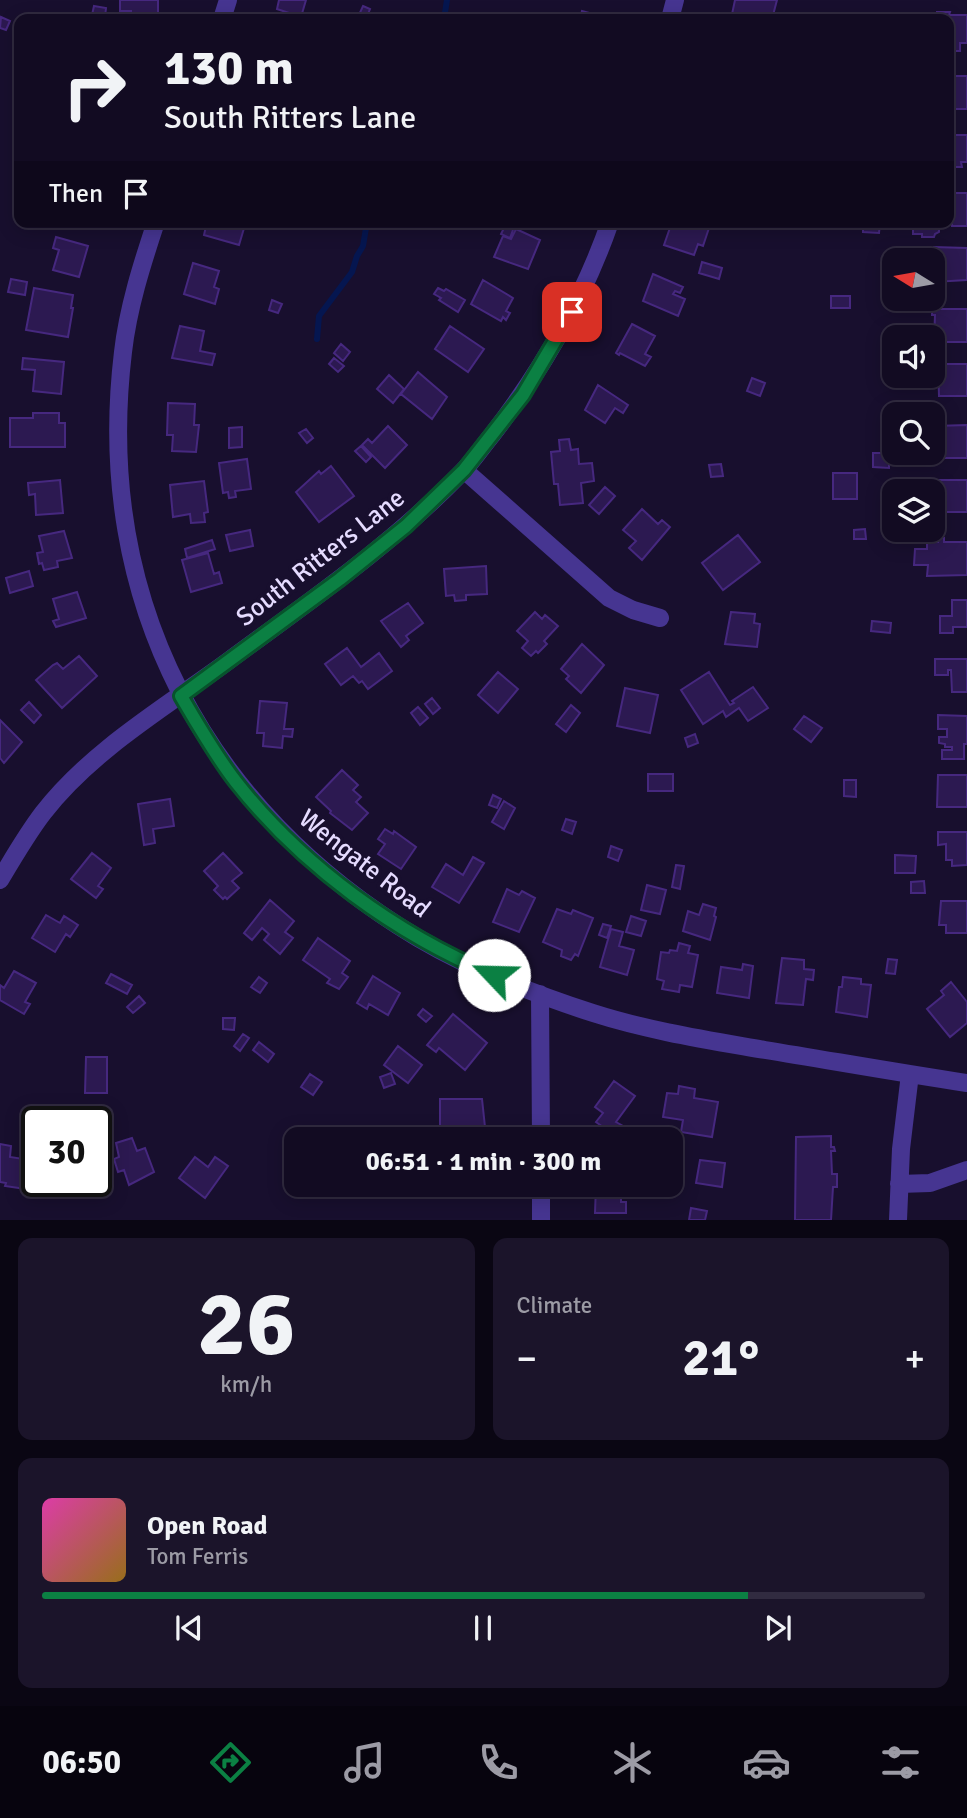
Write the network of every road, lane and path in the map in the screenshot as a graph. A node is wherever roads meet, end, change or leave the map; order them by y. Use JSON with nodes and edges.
{"nodes":[{"id":1,"x":154,"y":228,"type":"edge"},
{"id":2,"x":608,"y":228,"type":"edge"},
{"id":3,"x":464,"y":470,"type":"junction"},
{"id":4,"x":660,"y":618,"type":"dead end"},
{"id":5,"x":181,"y":696,"type":"junction"},
{"id":6,"x":0,"y":880,"type":"edge"},
{"id":7,"x":540,"y":994,"type":"junction"},
{"id":8,"x":910,"y":1074,"type":"junction"},
{"id":9,"x":967,"y":1083,"type":"edge"},
{"id":10,"x":541,"y":1127,"type":"edge"},
{"id":11,"x":967,"y":1170,"type":"edge"},
{"id":12,"x":899,"y":1184,"type":"junction"},
{"id":13,"x":541,"y":1197,"type":"edge"},
{"id":14,"x":541,"y":1220,"type":"edge"},
{"id":15,"x":898,"y":1220,"type":"edge"}],
"edges":[{"from":1,"to":5,"type":"street","name":"Wengate Road"},
{"from":2,"to":3,"type":"street","name":"South Ritters Lane"},
{"from":3,"to":4,"type":"street"},
{"from":3,"to":5,"type":"street","name":"South Ritters Lane"},
{"from":5,"to":6,"type":"street","name":"South Ritters Lane"},
{"from":5,"to":7,"type":"street","name":"Wengate Road"},
{"from":7,"to":8,"type":"street","name":"Wengate Road"},
{"from":7,"to":10,"type":"street"},
{"from":8,"to":9,"type":"street","name":"Wengate Road"},
{"from":8,"to":12,"type":"street"},
{"from":11,"to":12,"type":"street"},
{"from":12,"to":15,"type":"street"},
{"from":13,"to":14,"type":"street"}]}
